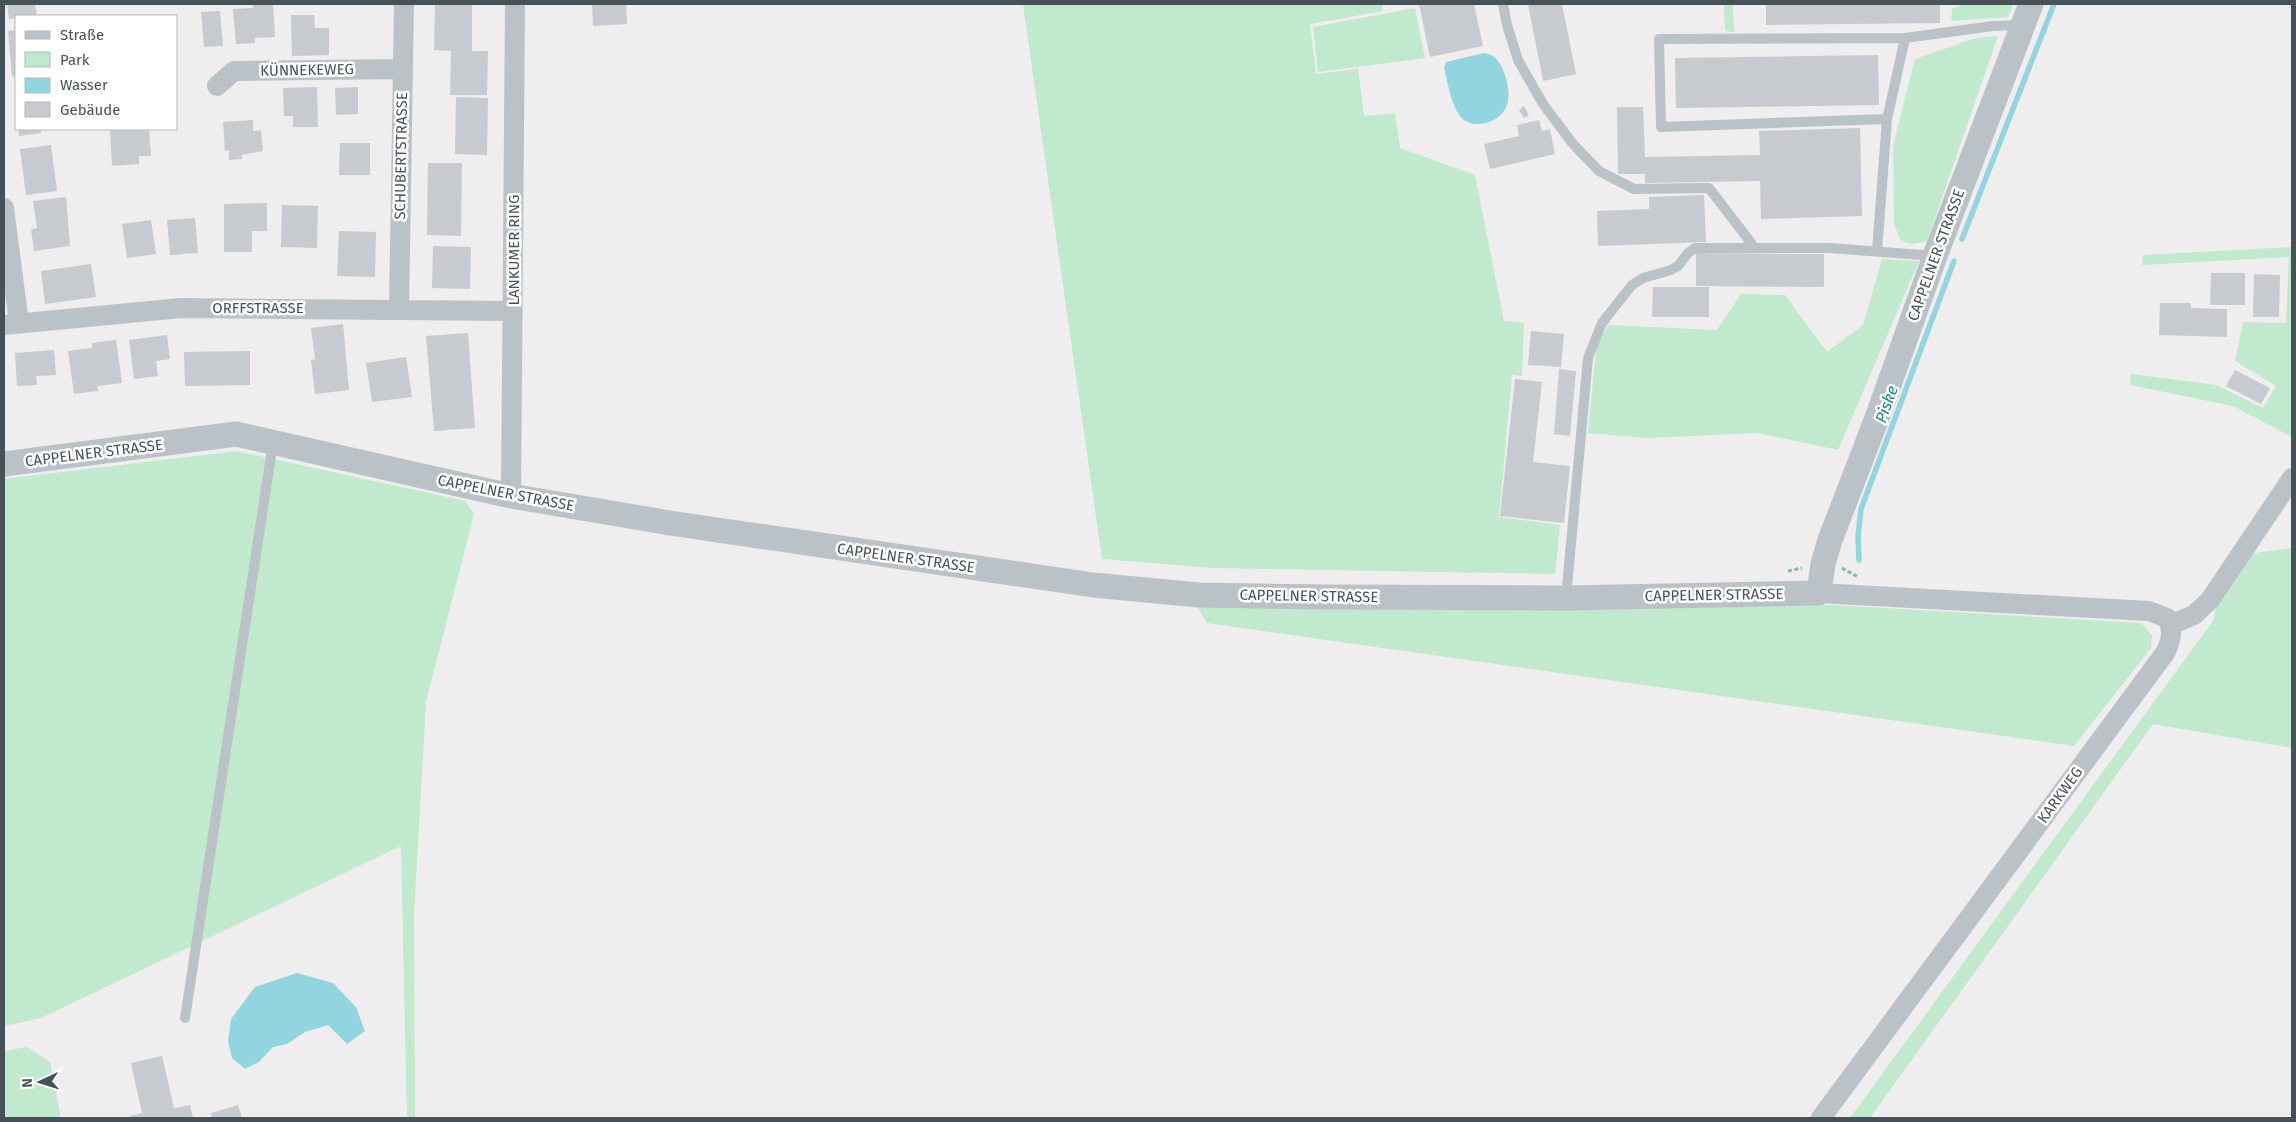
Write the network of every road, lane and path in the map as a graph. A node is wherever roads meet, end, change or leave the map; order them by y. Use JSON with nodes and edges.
{"nodes":[{"id":1,"x":404,"y":4,"type":"edge"},
{"id":2,"x":515,"y":4,"type":"edge"},
{"id":3,"x":1503,"y":4,"type":"edge"},
{"id":4,"x":2028,"y":14,"type":"edge"},
{"id":5,"x":1906,"y":38,"type":"junction"},
{"id":6,"x":402,"y":69,"type":"junction"},
{"id":7,"x":217,"y":86,"type":"dead end"},
{"id":8,"x":1887,"y":119,"type":"junction"},
{"id":9,"x":4,"y":208,"type":"edge"},
{"id":10,"x":1755,"y":248,"type":"junction"},
{"id":11,"x":1876,"y":251,"type":"junction"},
{"id":12,"x":1935,"y":256,"type":"junction"},
{"id":13,"x":399,"y":309,"type":"junction"},
{"id":14,"x":513,"y":311,"type":"junction"},
{"id":15,"x":12,"y":324,"type":"edge"},
{"id":16,"x":273,"y":442,"type":"junction"},
{"id":17,"x":4,"y":464,"type":"edge"},
{"id":18,"x":2292,"y":478,"type":"edge"},
{"id":19,"x":511,"y":496,"type":"junction"},
{"id":20,"x":1823,"y":564,"type":"junction"},
{"id":21,"x":1779,"y":574,"type":"dead end"},
{"id":22,"x":1861,"y":578,"type":"dead end"},
{"id":23,"x":1819,"y":593,"type":"junction"},
{"id":24,"x":1566,"y":598,"type":"junction"},
{"id":25,"x":2170,"y":624,"type":"junction"},
{"id":26,"x":185,"y":1018,"type":"dead end"},
{"id":27,"x":1821,"y":1118,"type":"edge"}],
"edges":[{"from":1,"to":6,"type":"street","name":"SCHUBERTSTRASSE"},
{"from":2,"to":14,"type":"street","name":"LANKUMER RING"},
{"from":3,"to":10,"type":"lane"},
{"from":4,"to":5,"type":"lane"},
{"from":4,"to":12,"type":"street","name":"CAPPELNER STRASSE"},
{"from":5,"to":8,"type":"lane"},
{"from":5,"to":8,"type":"lane"},
{"from":6,"to":7,"type":"street","name":"KÜNNEKEWEG"},
{"from":6,"to":13,"type":"street","name":"SCHUBERTSTRASSE"},
{"from":8,"to":11,"type":"lane"},
{"from":9,"to":15,"type":"street"},
{"from":10,"to":11,"type":"lane"},
{"from":10,"to":24,"type":"lane"},
{"from":11,"to":12,"type":"lane"},
{"from":12,"to":20,"type":"street","name":"CAPPELNER STRASSE"},
{"from":13,"to":14,"type":"street","name":"ORFFSTRASSE"},
{"from":13,"to":15,"type":"street","name":"ORFFSTRASSE"},
{"from":14,"to":19,"type":"street","name":"LANKUMER RING"},
{"from":16,"to":17,"type":"street","name":"CAPPELNER STRASSE"},
{"from":16,"to":19,"type":"street","name":"CAPPELNER STRASSE"},
{"from":16,"to":26,"type":"lane"},
{"from":18,"to":25,"type":"street"},
{"from":19,"to":24,"type":"street","name":"CAPPELNER STRASSE"},
{"from":20,"to":21,"type":"path"},
{"from":20,"to":22,"type":"path"},
{"from":20,"to":23,"type":"street","name":"CAPPELNER STRASSE"},
{"from":23,"to":24,"type":"street","name":"CAPPELNER STRASSE"},
{"from":23,"to":25,"type":"street","name":"CAPPELNER STRASSE"},
{"from":25,"to":27,"type":"street","name":"KARKWEG"}]}
